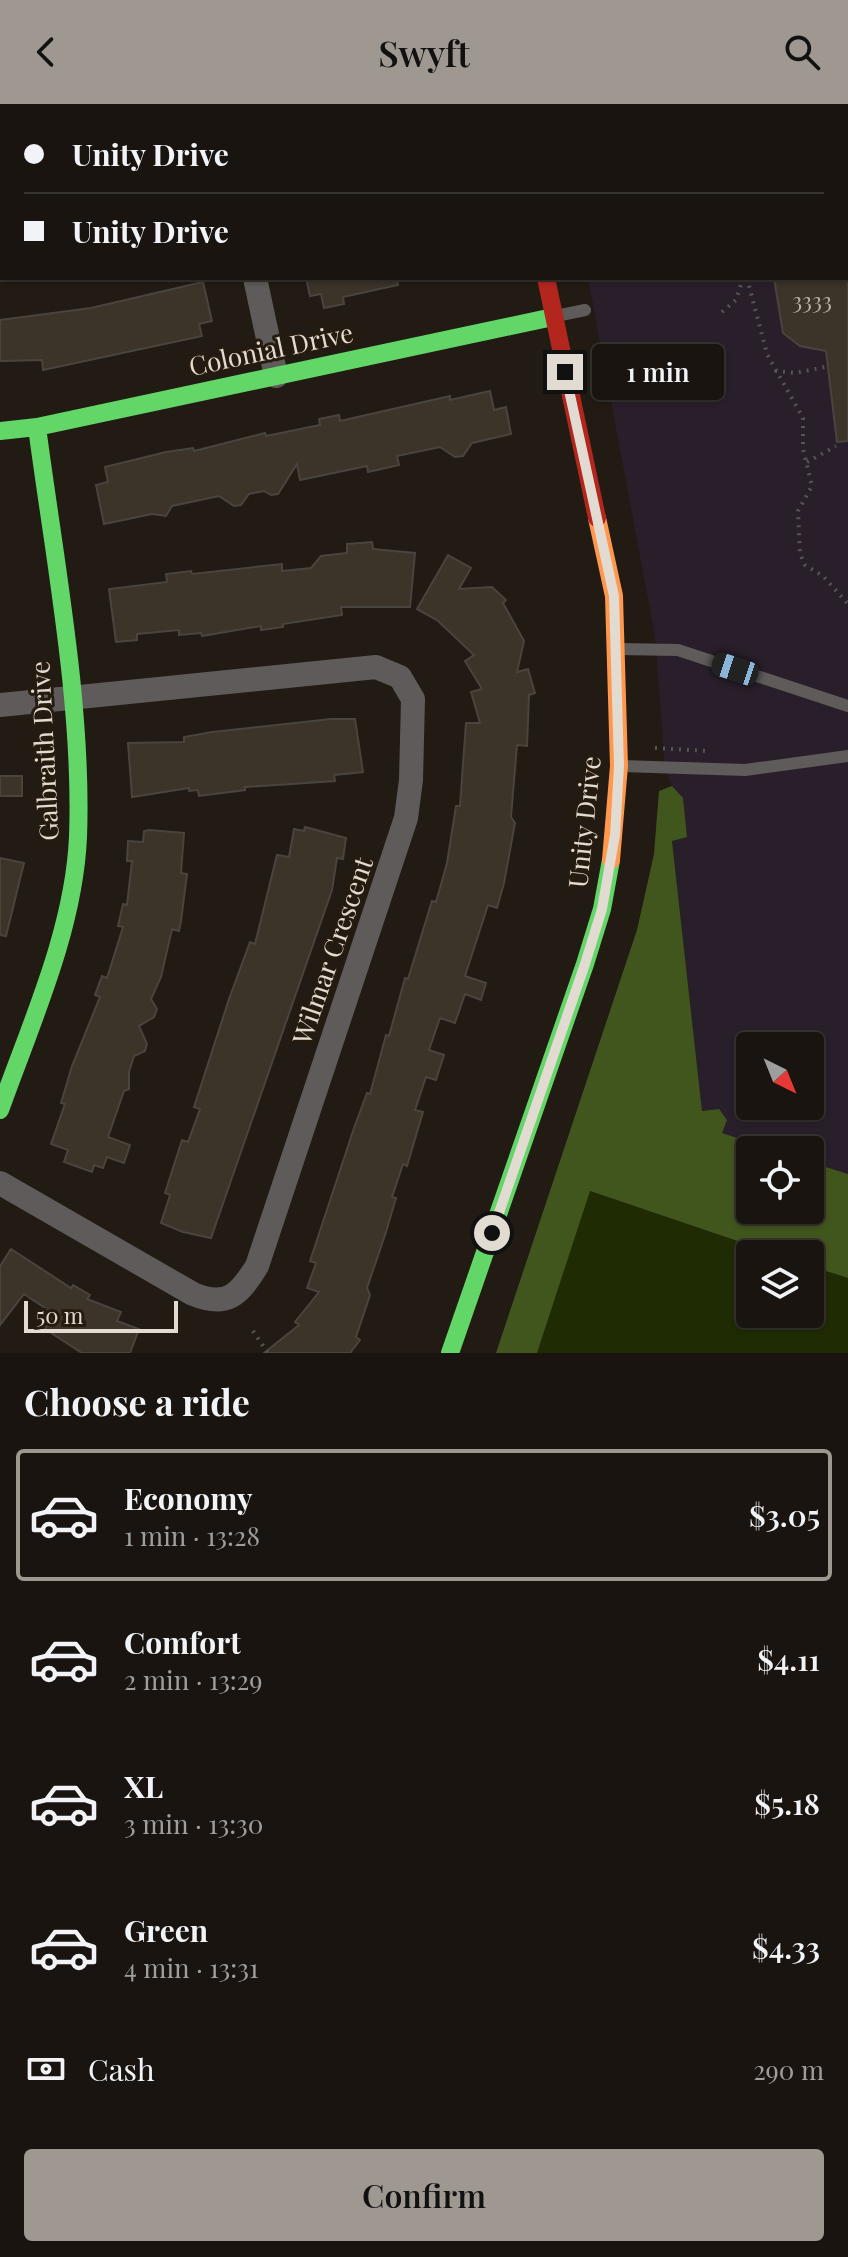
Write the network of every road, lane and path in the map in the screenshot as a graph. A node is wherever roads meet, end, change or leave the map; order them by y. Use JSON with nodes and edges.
{"nodes":[{"id":1,"x":255,"y":280,"type":"edge"},
{"id":2,"x":546,"y":280,"type":"edge"},
{"id":3,"x":744,"y":280,"type":"edge"},
{"id":4,"x":746,"y":280,"type":"edge"},
{"id":5,"x":585,"y":310,"type":"dead end"},
{"id":6,"x":722,"y":312,"type":"dead end"},
{"id":7,"x":553,"y":317,"type":"junction"},
{"id":8,"x":825,"y":367,"type":"dead end"},
{"id":9,"x":775,"y":371,"type":"junction"},
{"id":10,"x":276,"y":376,"type":"junction"},
{"id":11,"x":37,"y":427,"type":"junction"},
{"id":12,"x":0,"y":431,"type":"edge"},
{"id":13,"x":836,"y":446,"type":"dead end"},
{"id":14,"x":807,"y":462,"type":"junction"},
{"id":15,"x":848,"y":604,"type":"edge"},
{"id":16,"x":615,"y":649,"type":"junction"},
{"id":17,"x":72,"y":697,"type":"junction"},
{"id":18,"x":0,"y":705,"type":"edge"},
{"id":19,"x":848,"y":706,"type":"edge"},
{"id":20,"x":848,"y":756,"type":"edge"},
{"id":21,"x":619,"y":766,"type":"junction"},
{"id":22,"x":8,"y":1062,"type":"edge"},
{"id":23,"x":0,"y":1110,"type":"edge"},
{"id":24,"x":0,"y":1183,"type":"edge"},
{"id":25,"x":253,"y":1331,"type":"dead end"},
{"id":26,"x":268,"y":1353,"type":"edge"},
{"id":27,"x":450,"y":1353,"type":"edge"}],
"edges":[{"from":1,"to":10,"type":"street"},
{"from":2,"to":7,"type":"street","name":"Unity Drive"},
{"from":3,"to":6,"type":"path"},
{"from":4,"to":9,"type":"path"},
{"from":5,"to":7,"type":"lane"},
{"from":7,"to":10,"type":"street","name":"Colonial Drive"},
{"from":7,"to":16,"type":"street","name":"Unity Drive"},
{"from":8,"to":9,"type":"path"},
{"from":9,"to":14,"type":"path"},
{"from":10,"to":11,"type":"street","name":"Colonial Drive"},
{"from":11,"to":12,"type":"street","name":"Colonial Drive"},
{"from":11,"to":17,"type":"street","name":"Galbraith Drive"},
{"from":13,"to":14,"type":"path"},
{"from":14,"to":15,"type":"path"},
{"from":16,"to":19,"type":"lane"},
{"from":16,"to":21,"type":"street","name":"Unity Drive"},
{"from":17,"to":18,"type":"street"},
{"from":17,"to":22,"type":"street","name":"Galbraith Drive"},
{"from":17,"to":24,"type":"street","name":"Wilmar Crescent"},
{"from":20,"to":21,"type":"lane"},
{"from":21,"to":27,"type":"street","name":"Unity Drive"},
{"from":22,"to":23,"type":"street","name":"Galbraith Drive"},
{"from":25,"to":26,"type":"path"}]}
